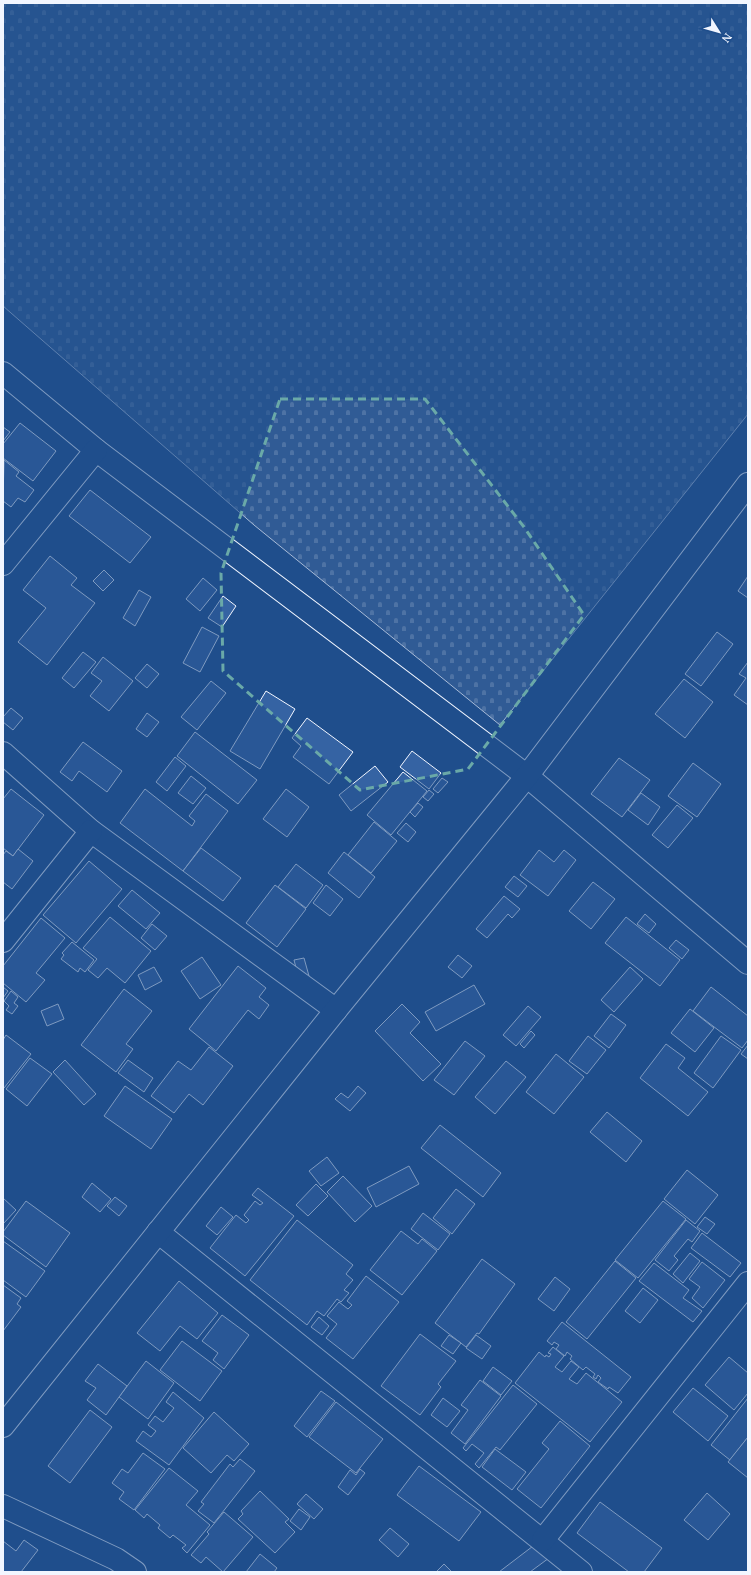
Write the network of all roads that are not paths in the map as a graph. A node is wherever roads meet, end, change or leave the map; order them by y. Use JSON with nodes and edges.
{"nodes":[{"id":1,"x":3,"y":373,"type":"edge"},
{"id":2,"x":96,"y":450,"type":"junction"},
{"id":3,"x":748,"y":484,"type":"edge"},
{"id":4,"x":3,"y":564,"type":"edge"},
{"id":5,"x":3,"y":754,"type":"edge"},
{"id":6,"x":527,"y":776,"type":"junction"},
{"id":7,"x":92,"y":831,"type":"junction"},
{"id":8,"x":3,"y":941,"type":"edge"},
{"id":9,"x":748,"y":963,"type":"edge"},
{"id":10,"x":336,"y":1010,"type":"junction"},
{"id":11,"x":158,"y":1232,"type":"junction"},
{"id":12,"x":748,"y":1283,"type":"edge"},
{"id":13,"x":3,"y":1426,"type":"edge"},
{"id":14,"x":3,"y":1506,"type":"edge"},
{"id":15,"x":543,"y":1540,"type":"junction"},
{"id":16,"x":111,"y":1566,"type":"edge"},
{"id":17,"x":135,"y":1572,"type":"edge"},
{"id":18,"x":581,"y":1572,"type":"edge"}],
"edges":[{"from":1,"to":2,"type":"street"},
{"from":2,"to":4,"type":"street"},
{"from":2,"to":6,"type":"street"},
{"from":3,"to":6,"type":"street"},
{"from":5,"to":7,"type":"street"},
{"from":6,"to":9,"type":"street"},
{"from":6,"to":10,"type":"street"},
{"from":7,"to":8,"type":"street"},
{"from":7,"to":10,"type":"street"},
{"from":10,"to":11,"type":"street"},
{"from":11,"to":13,"type":"street"},
{"from":11,"to":15,"type":"street"},
{"from":12,"to":15,"type":"street"},
{"from":14,"to":16,"type":"street"},
{"from":15,"to":18,"type":"street"},
{"from":16,"to":17,"type":"street"}]}
